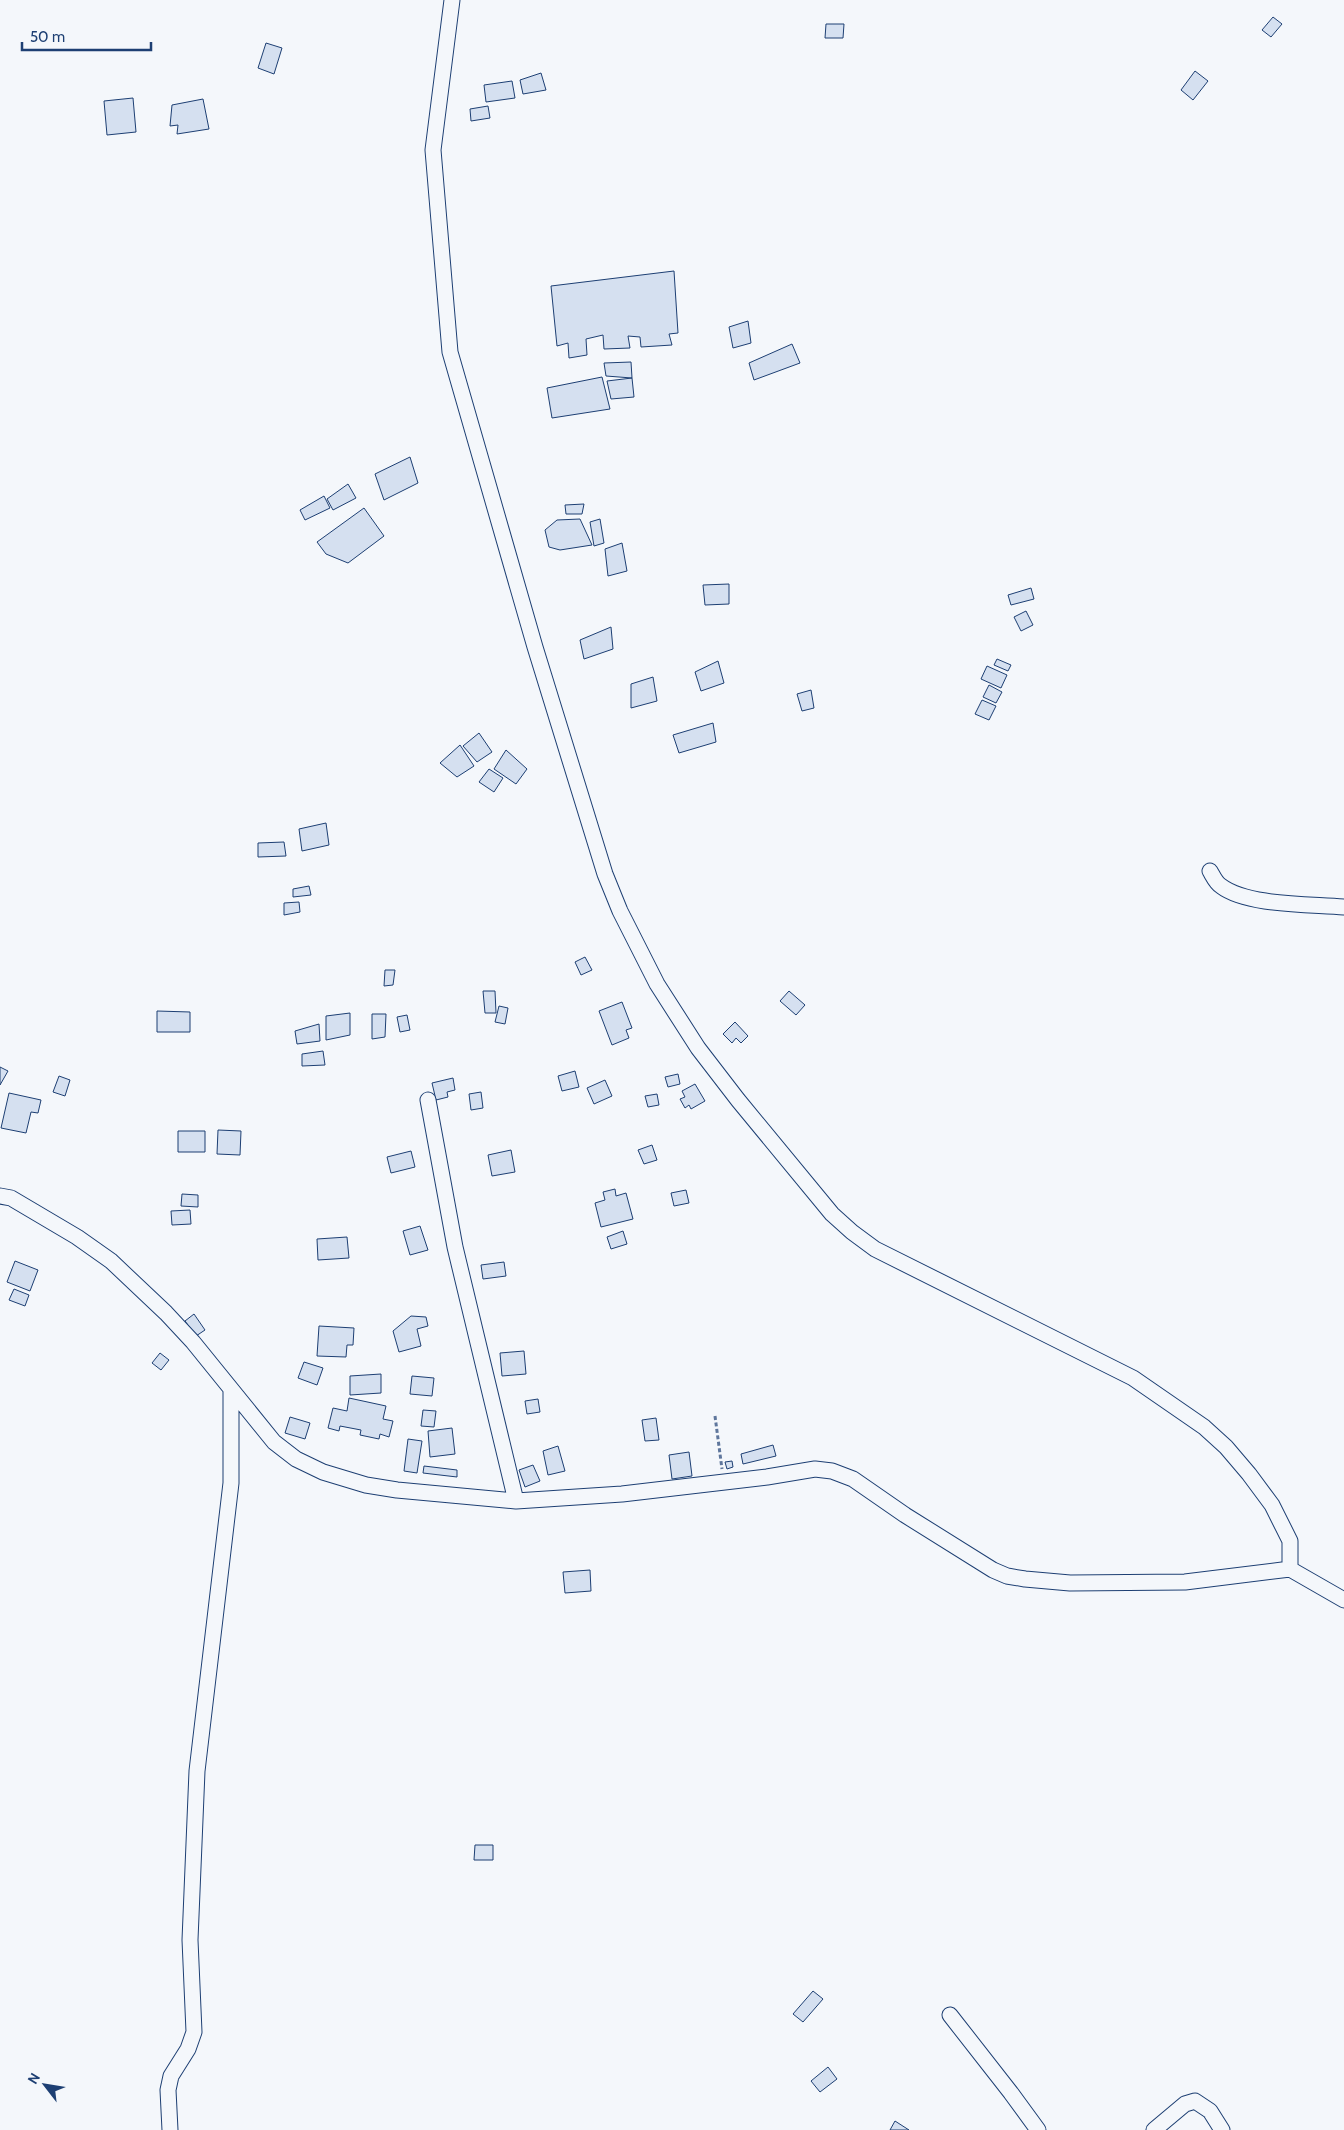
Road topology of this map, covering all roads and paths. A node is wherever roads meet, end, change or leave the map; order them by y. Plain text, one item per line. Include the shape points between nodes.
1 (452, 0) edge
2 (1210, 870) dead end
3 (1344, 907) edge
4 (428, 1100) dead end
5 (0, 1196) edge
6 (231, 1391) junction
7 (715, 1416) dead end
8 (724, 1482) junction
9 (516, 1501) junction
10 (1290, 1568) junction
11 (1344, 1600) edge
12 (950, 2015) dead end
13 (170, 2130) edge
14 (1038, 2130) edge
15 (1154, 2130) edge
16 (1222, 2130) edge

1 - 10 street via 432,150 450,352 605,874 620,912 657,984 738,1100 832,1214 875,1249 1133,1378 1204,1427 1226,1447 1272,1505 1290,1541
2 - 3 street via 1219,885 1236,896
4 - 9 street via 455,1247
5 - 6 street via 11,1198 77,1237 110,1261 193,1342
6 - 9 street via 274,1442 296,1460 323,1472 397,1490
6 - 13 street via 231,1483 196,1771 190,1940 194,2032 188,2050 170,2076
7 - 8 path
8 - 9 street via 622,1494
8 - 10 street via 816,1469 832,1471 853,1479 993,1570 1025,1580 1185,1582
10 - 11 street
12 - 14 street
15 - 16 street via 1185,2104 1195,2101 1210,2111

